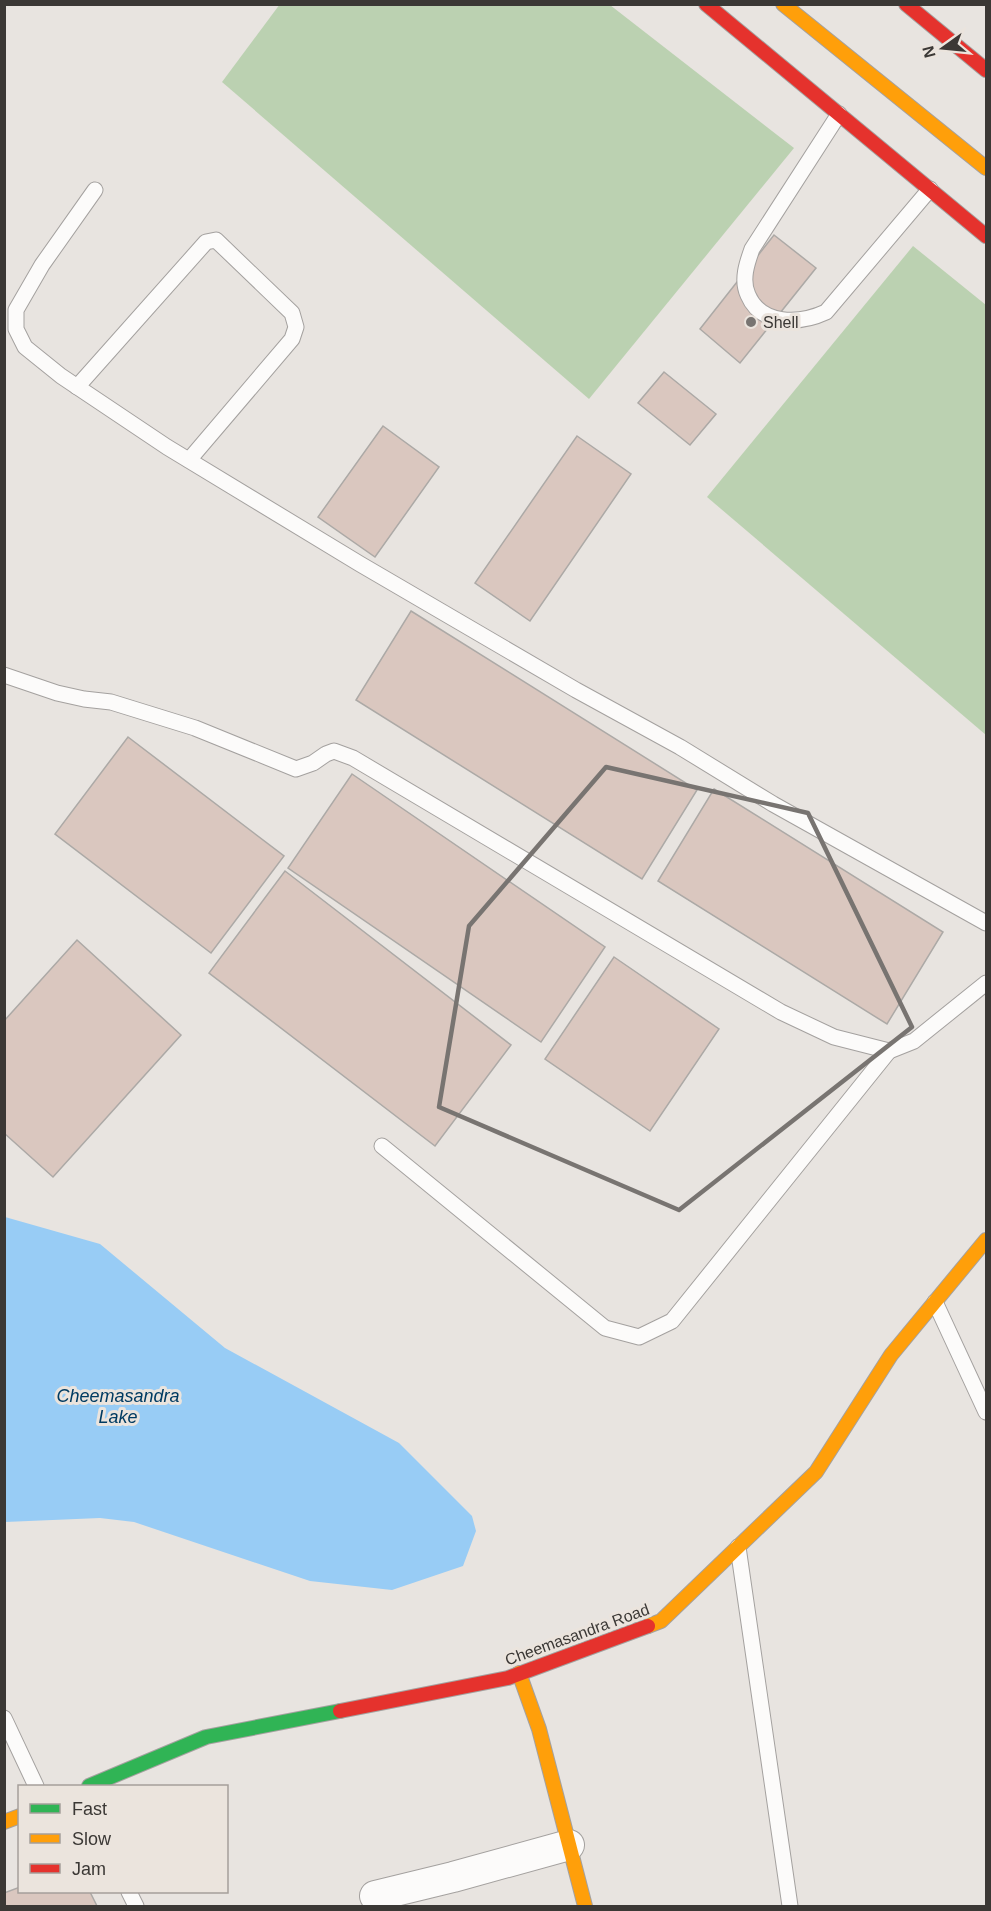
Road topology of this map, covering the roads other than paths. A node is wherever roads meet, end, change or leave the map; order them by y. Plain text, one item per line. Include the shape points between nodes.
1 (706, 4) edge
2 (783, 4) edge
3 (906, 4) edge
4 (987, 70) edge
5 (838, 114) junction
6 (987, 168) edge
7 (930, 189) junction
8 (95, 190) dead end
9 (987, 236) edge
10 (77, 387) junction
11 (189, 460) junction
12 (4, 675) edge
13 (987, 923) edge
14 (987, 983) edge
15 (888, 1052) junction
16 (382, 1146) dead end
17 (987, 1240) edge
18 (935, 1302) junction
19 (987, 1412) edge
20 (738, 1547) junction
21 (519, 1673) junction
22 (4, 1718) edge
23 (36, 1785) edge
24 (91, 1785) edge
25 (569, 1845) junction
26 (375, 1896) dead end
27 (585, 1906) edge
28 (790, 1906) edge

1 - 5 main road
2 - 6 main road
3 - 4 main road
5 - 7 main road
5 - 7 lane via 752,249 745,282 757,308 781,320 812,319 826,312
7 - 9 main road
8 - 10 lane via 42,265 16,310 16,330 25,347
10 - 11 lane
10 - 11 lane via 200,248 216,240 292,313 296,327 292,339
11 - 13 lane via 465,626
12 - 15 lane via 57,693 111,702 195,728 296,769 334,751 352,758 781,1012 834,1037
14 - 15 lane via 914,1041
15 - 16 lane via 672,1321 639,1337 604,1328
17 - 18 main road, Cheemasandra Road
18 - 19 lane
18 - 20 main road, Cheemasandra Road via 891,1355 816,1472
20 - 21 main road, Cheemasandra Road via 661,1621
20 - 28 lane
21 - 24 main road, Cheemasandra Road via 206,1737
21 - 25 main road via 539,1730
22 - 23 lane
25 - 26 street
25 - 27 main road

